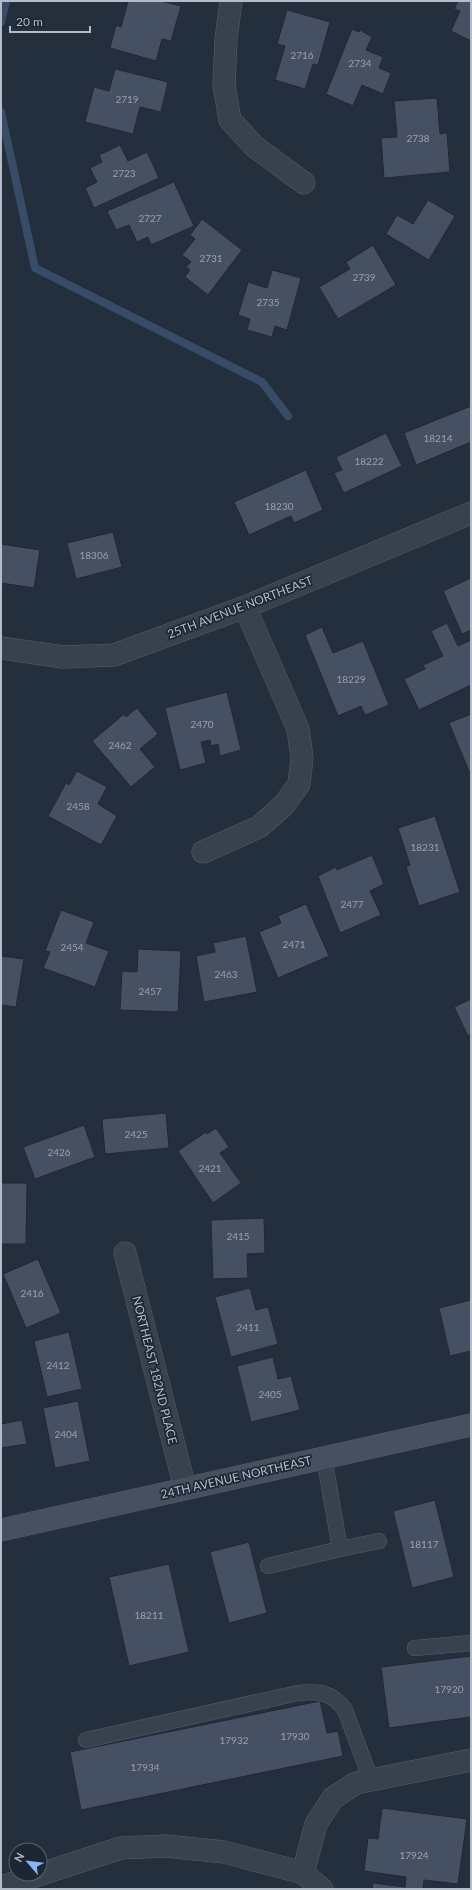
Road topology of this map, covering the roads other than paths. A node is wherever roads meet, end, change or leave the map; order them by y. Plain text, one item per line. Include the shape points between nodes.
1 (231, 1) edge
2 (304, 183) dead end
3 (471, 514) edge
4 (245, 607) junction
5 (1, 648) edge
6 (203, 852) dead end
7 (125, 1253) dead end
8 (471, 1425) edge
9 (324, 1457) junction
10 (185, 1488) junction
11 (1, 1530) edge
12 (379, 1541) dead end
13 (340, 1549) junction
14 (268, 1566) dead end
15 (471, 1643) edge
16 (415, 1648) dead end
17 (86, 1740) dead end
18 (471, 1760) edge
19 (372, 1780) junction
20 (303, 1873) junction
21 (1, 1887) edge
22 (322, 1889) edge

1 - 2 street via 224,85 230,120 255,148
3 - 4 street, 25TH AVENUE NORTHEAST
4 - 5 street, 25TH AVENUE NORTHEAST via 114,655 63,657
4 - 6 street via 298,729 302,758 298,784 284,805 259,827
7 - 10 street, NORTHEAST 182ND PLACE
8 - 9 main road, 24TH AVENUE NORTHEAST
9 - 10 main road, 24TH AVENUE NORTHEAST
9 - 13 lane
10 - 11 main road, 24TH AVENUE NORTHEAST
12 - 13 lane
13 - 14 lane
15 - 16 lane
17 - 19 lane via 298,1693 314,1692 326,1694 337,1700 345,1710
18 - 19 street
19 - 20 street via 356,1783 333,1798 316,1824
20 - 21 street via 224,1852 166,1846 121,1848
20 - 22 street

